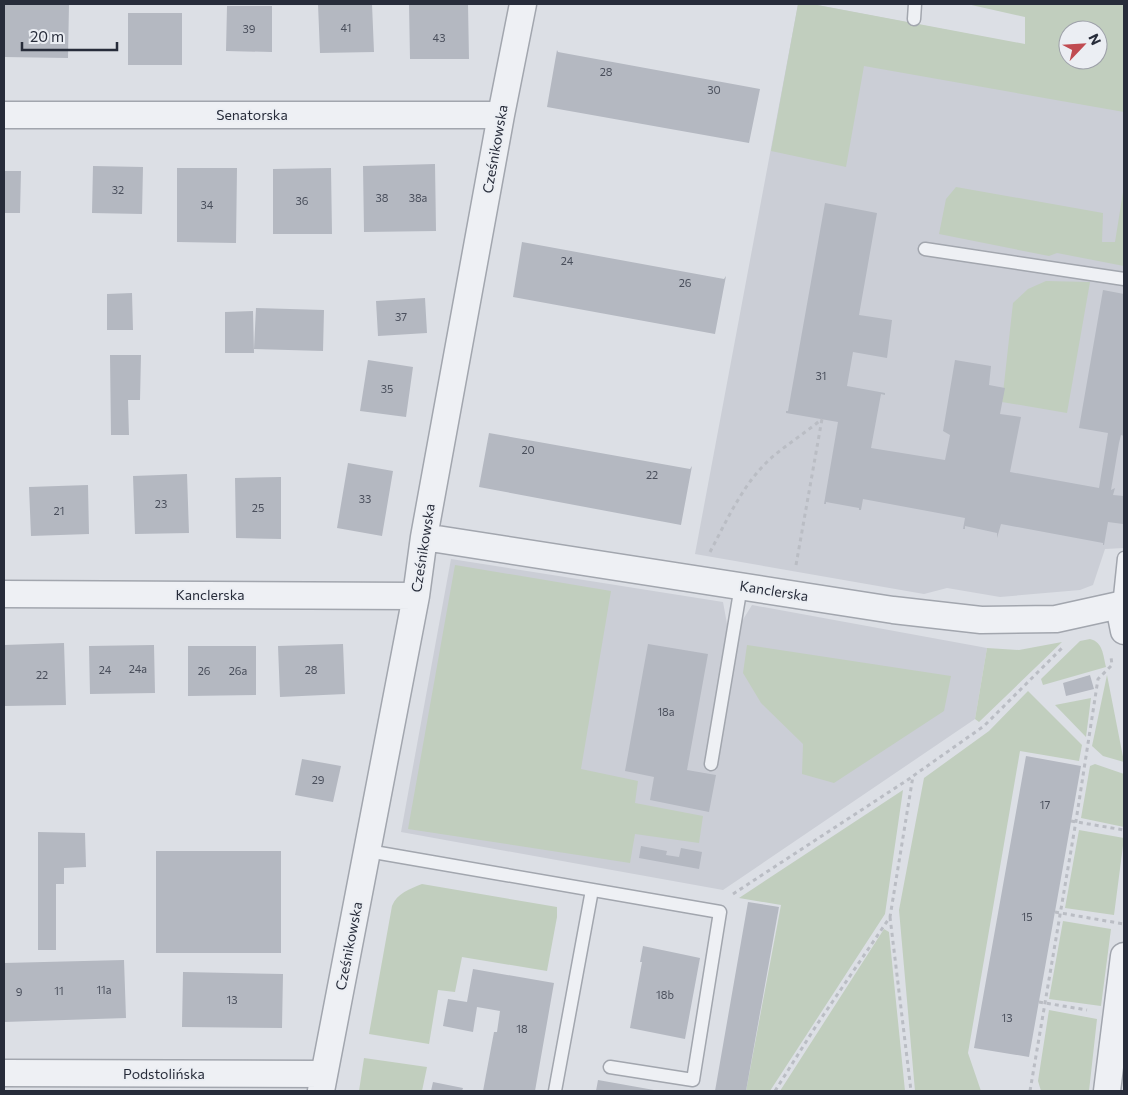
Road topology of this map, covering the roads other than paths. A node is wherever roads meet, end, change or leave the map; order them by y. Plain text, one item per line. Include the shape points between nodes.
1 (523, 4) edge
2 (915, 4) edge
3 (914, 19) dead end
4 (4, 115) edge
5 (501, 115) junction
6 (925, 249) dead end
7 (1124, 279) edge
8 (424, 537) junction
9 (1124, 558) edge
10 (741, 586) junction
11 (4, 594) edge
12 (416, 596) junction
13 (1122, 605) edge
14 (1117, 641) edge
15 (711, 764) dead end
16 (368, 850) junction
17 (592, 890) junction
18 (1124, 956) edge
19 (610, 1068) dead end
20 (4, 1073) edge
21 (323, 1083) edge
22 (554, 1091) edge
23 (1106, 1091) edge

1 - 5 street, Cześnikowska
2 - 3 lane
4 - 5 street, Senatorska
5 - 8 street, Cześnikowska
6 - 7 lane
8 - 10 street, Kanclerska
8 - 12 street, Cześnikowska
9 - 13 lane
10 - 13 street, Kanclerska via 893,610 982,620 1056,619
10 - 15 lane
11 - 12 street, Kanclerska
12 - 16 street, Cześnikowska
13 - 14 street
16 - 17 lane
16 - 21 street, Cześnikowska
17 - 19 lane via 720,912 693,1080
17 - 22 lane
18 - 23 street
20 - 21 street, Podstolińska

